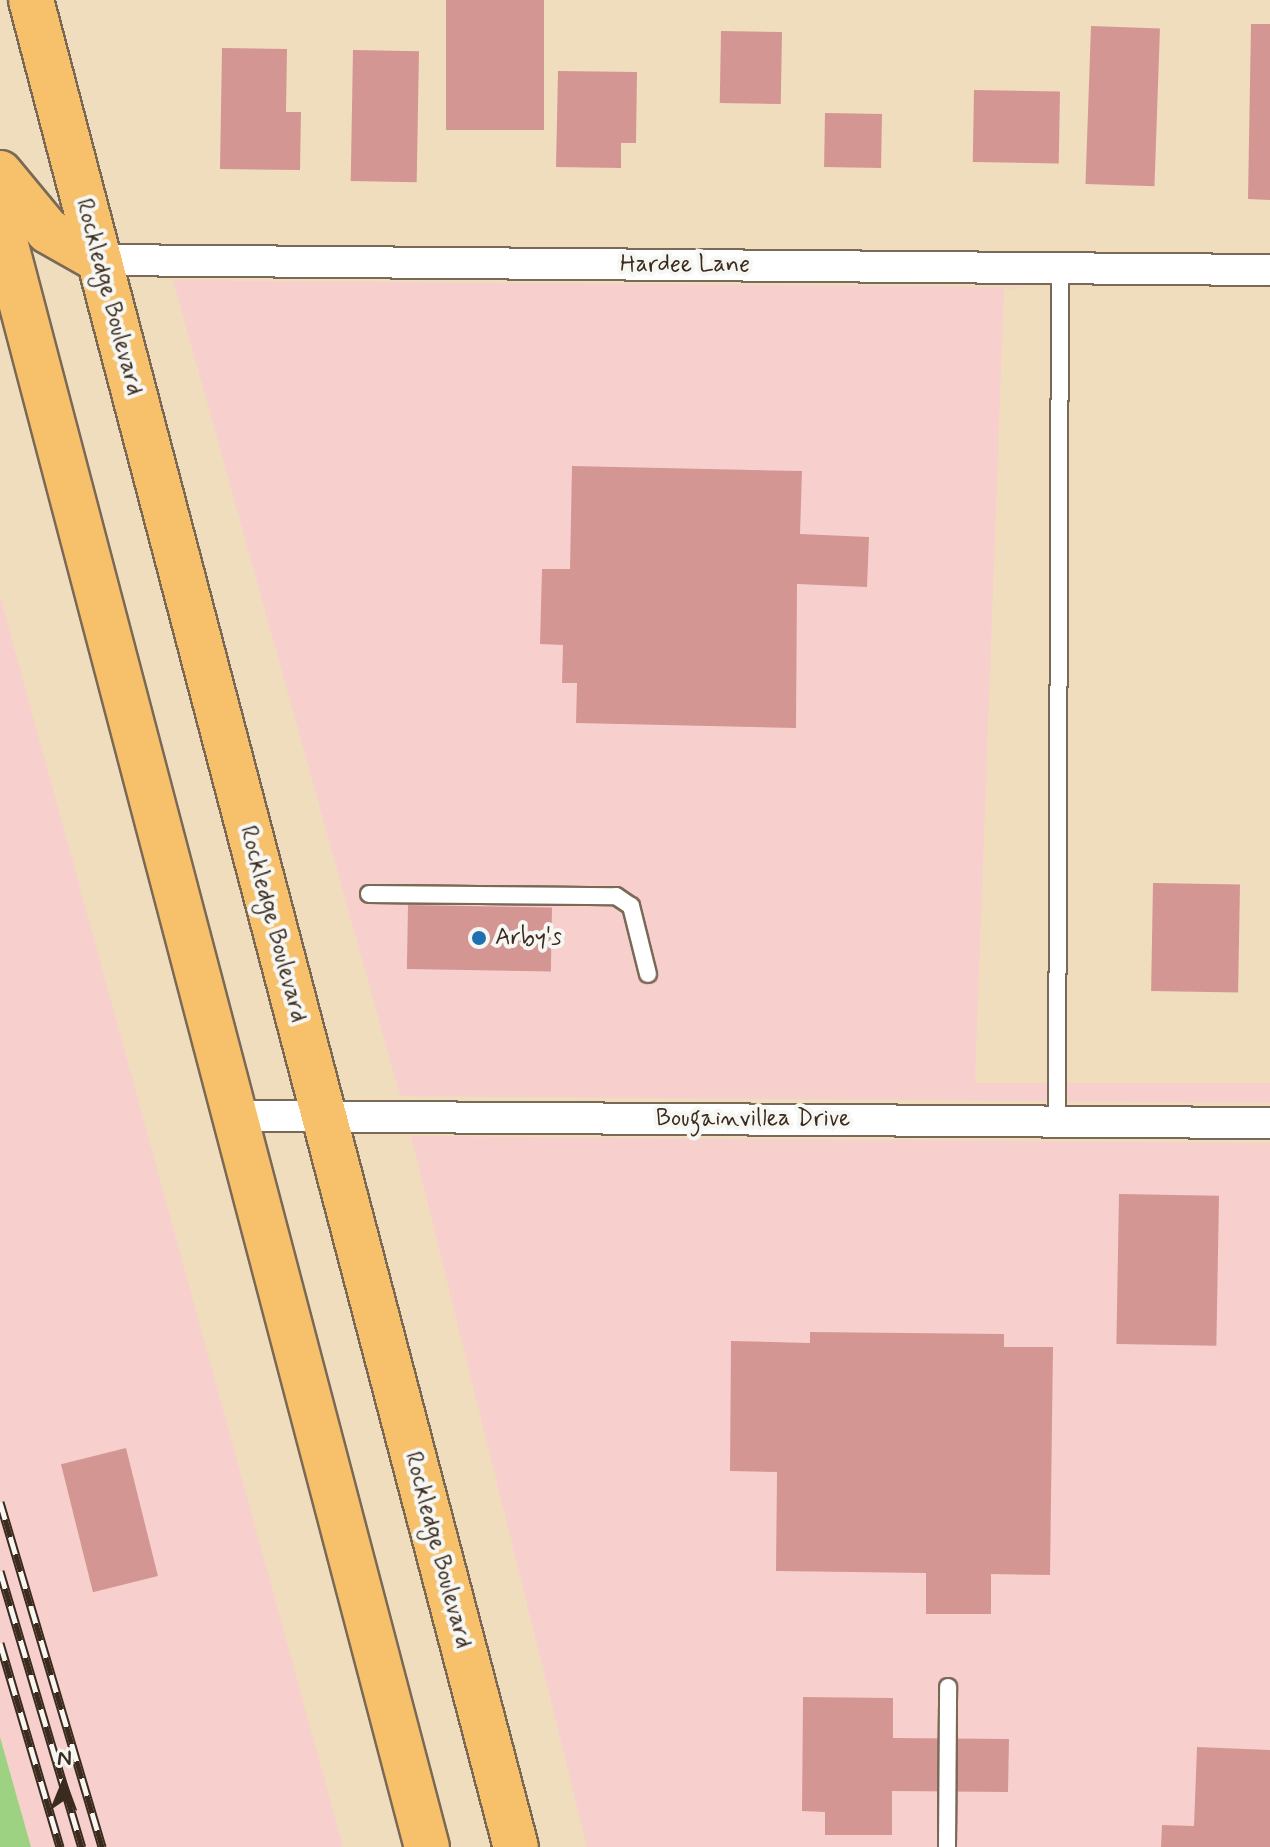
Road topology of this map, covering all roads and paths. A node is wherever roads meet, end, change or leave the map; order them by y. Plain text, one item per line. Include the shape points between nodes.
1 (31, 0) edge
2 (0, 173) edge
3 (0, 222) edge
4 (99, 260) junction
5 (1060, 268) junction
6 (1270, 270) edge
7 (369, 894) dead end
8 (648, 974) dead end
9 (235, 1116) junction
10 (324, 1116) junction
11 (1057, 1121) junction
12 (1270, 1123) edge
13 (948, 1687) dead end
14 (427, 1847) edge
15 (516, 1847) edge
16 (947, 1847) edge

1 - 4 main road, Rockledge Boulevard
2 - 4 main road via 48,231
3 - 9 main road
4 - 5 street, Hardee Lane
4 - 10 main road, Rockledge Boulevard
5 - 6 street, Hardee Lane
5 - 11 lane
7 - 8 lane via 616,896 631,906
9 - 10 street, Bougainvillea Drive
9 - 14 main road
10 - 11 street, Bougainvillea Drive
10 - 15 main road, Rockledge Boulevard
11 - 12 street, Bougainvillea Drive
13 - 16 lane

